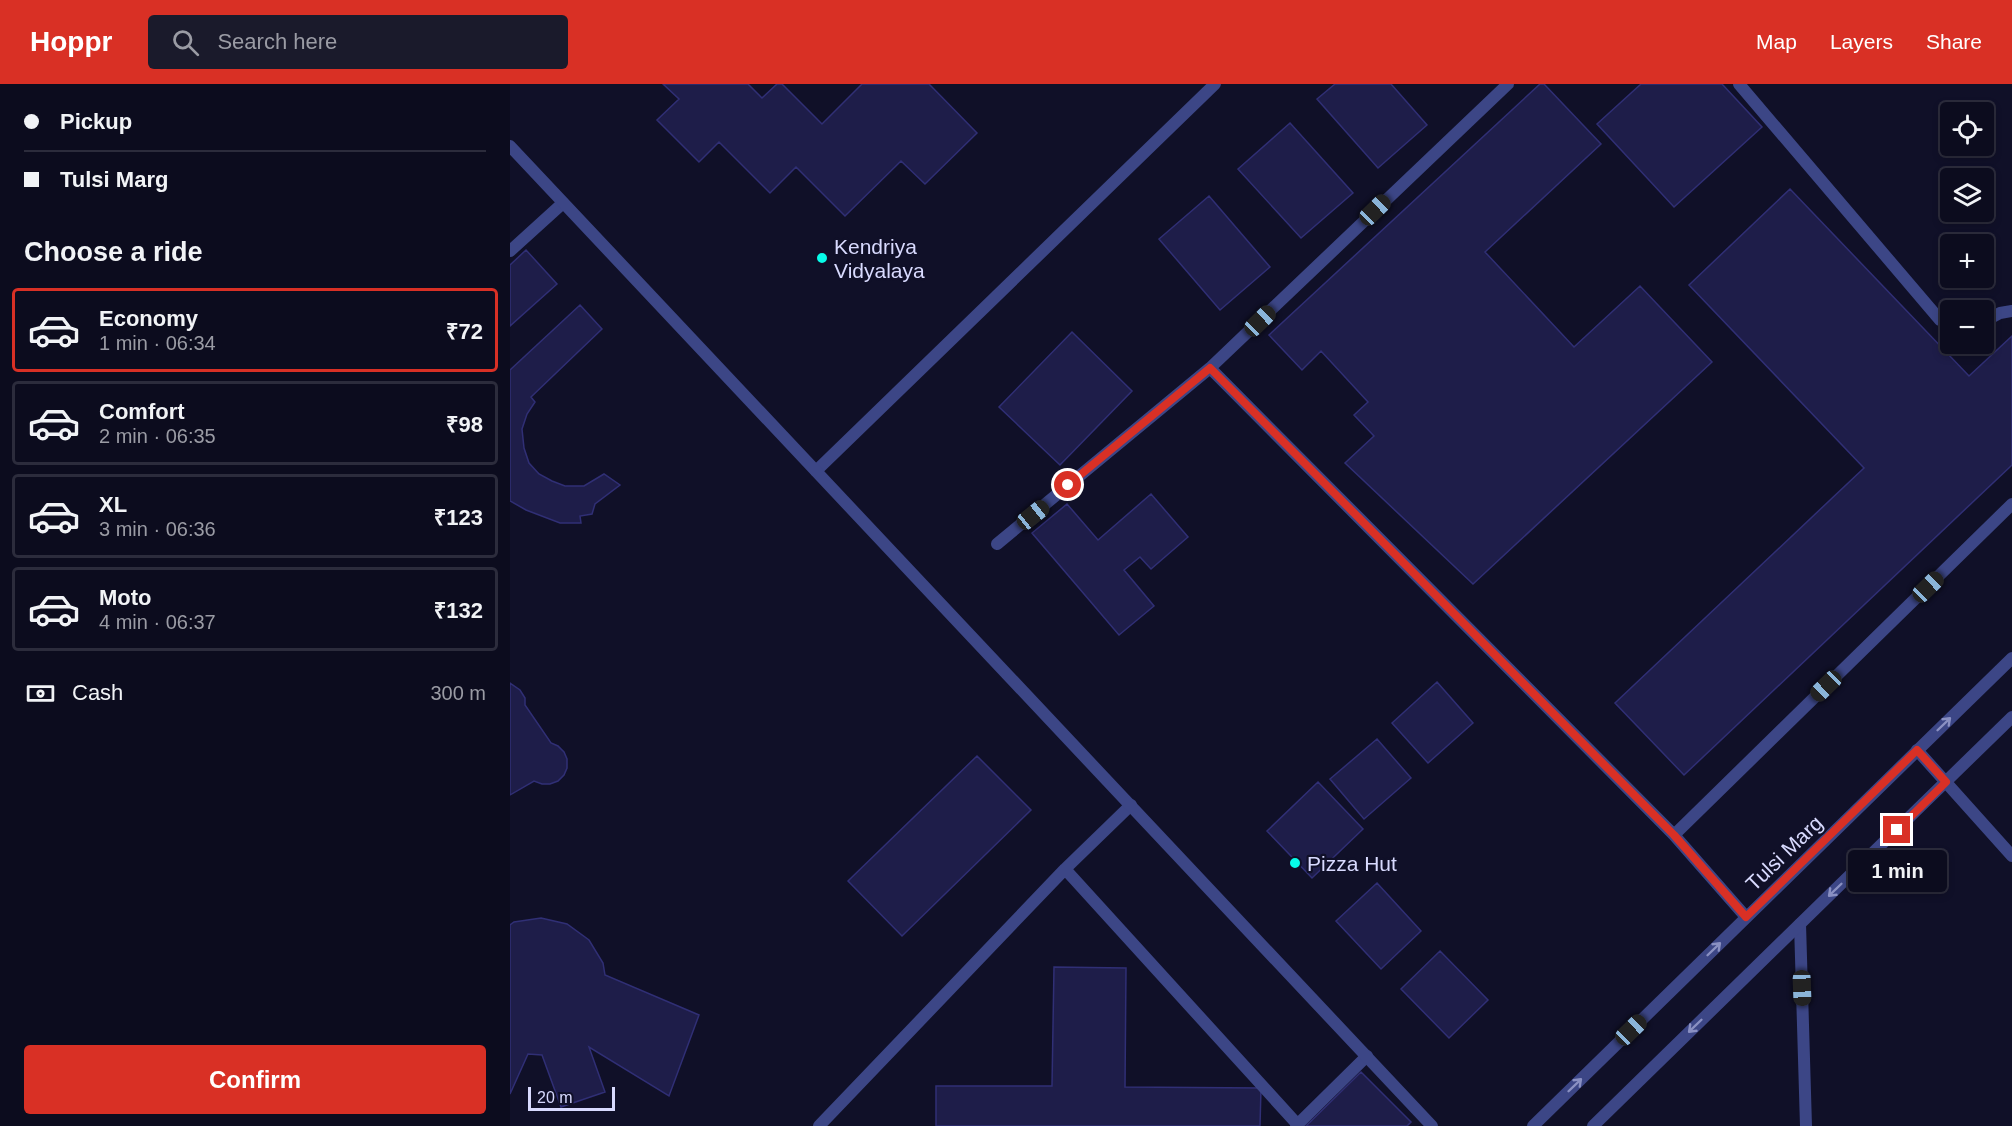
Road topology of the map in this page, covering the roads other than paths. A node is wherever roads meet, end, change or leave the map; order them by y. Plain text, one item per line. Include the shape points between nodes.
1 (1215, 84) edge
2 (1508, 84) edge
3 (1739, 84) edge
4 (510, 146) edge
5 (563, 203) junction
6 (510, 250) edge
7 (2012, 311) edge
8 (1994, 316) edge
9 (1940, 319) edge
10 (1210, 368) junction
11 (816, 471) junction
12 (2012, 504) edge
13 (998, 544) dead end
14 (2012, 658) edge
15 (2012, 717) edge
16 (1917, 750) junction
17 (1946, 782) junction
18 (1131, 805) junction
19 (1674, 835) junction
20 (2012, 856) edge
21 (1065, 869) junction
22 (1746, 917) junction
23 (1800, 924) junction
24 (1367, 1056) junction
25 (1297, 1125) edge
26 (819, 1126) edge
27 (1432, 1126) edge
28 (1533, 1126) edge
29 (1593, 1126) edge
30 (1806, 1126) edge

1 - 11 street
2 - 10 street
3 - 9 street
4 - 5 street
5 - 6 street
5 - 11 street
7 - 8 street
10 - 13 street
10 - 19 street
11 - 18 street
12 - 19 street
16 -> 14 street, Tulsi Marg
15 - 17 street
16 - 17 street
16 - 22 street, Tulsi Marg
17 - 20 street
17 -> 23 street
18 - 21 street
18 - 24 street
19 - 22 street
21 - 25 street
21 - 26 street
28 -> 22 street, Tulsi Marg
23 -> 29 street
23 - 30 street
24 - 25 street
24 - 27 street

